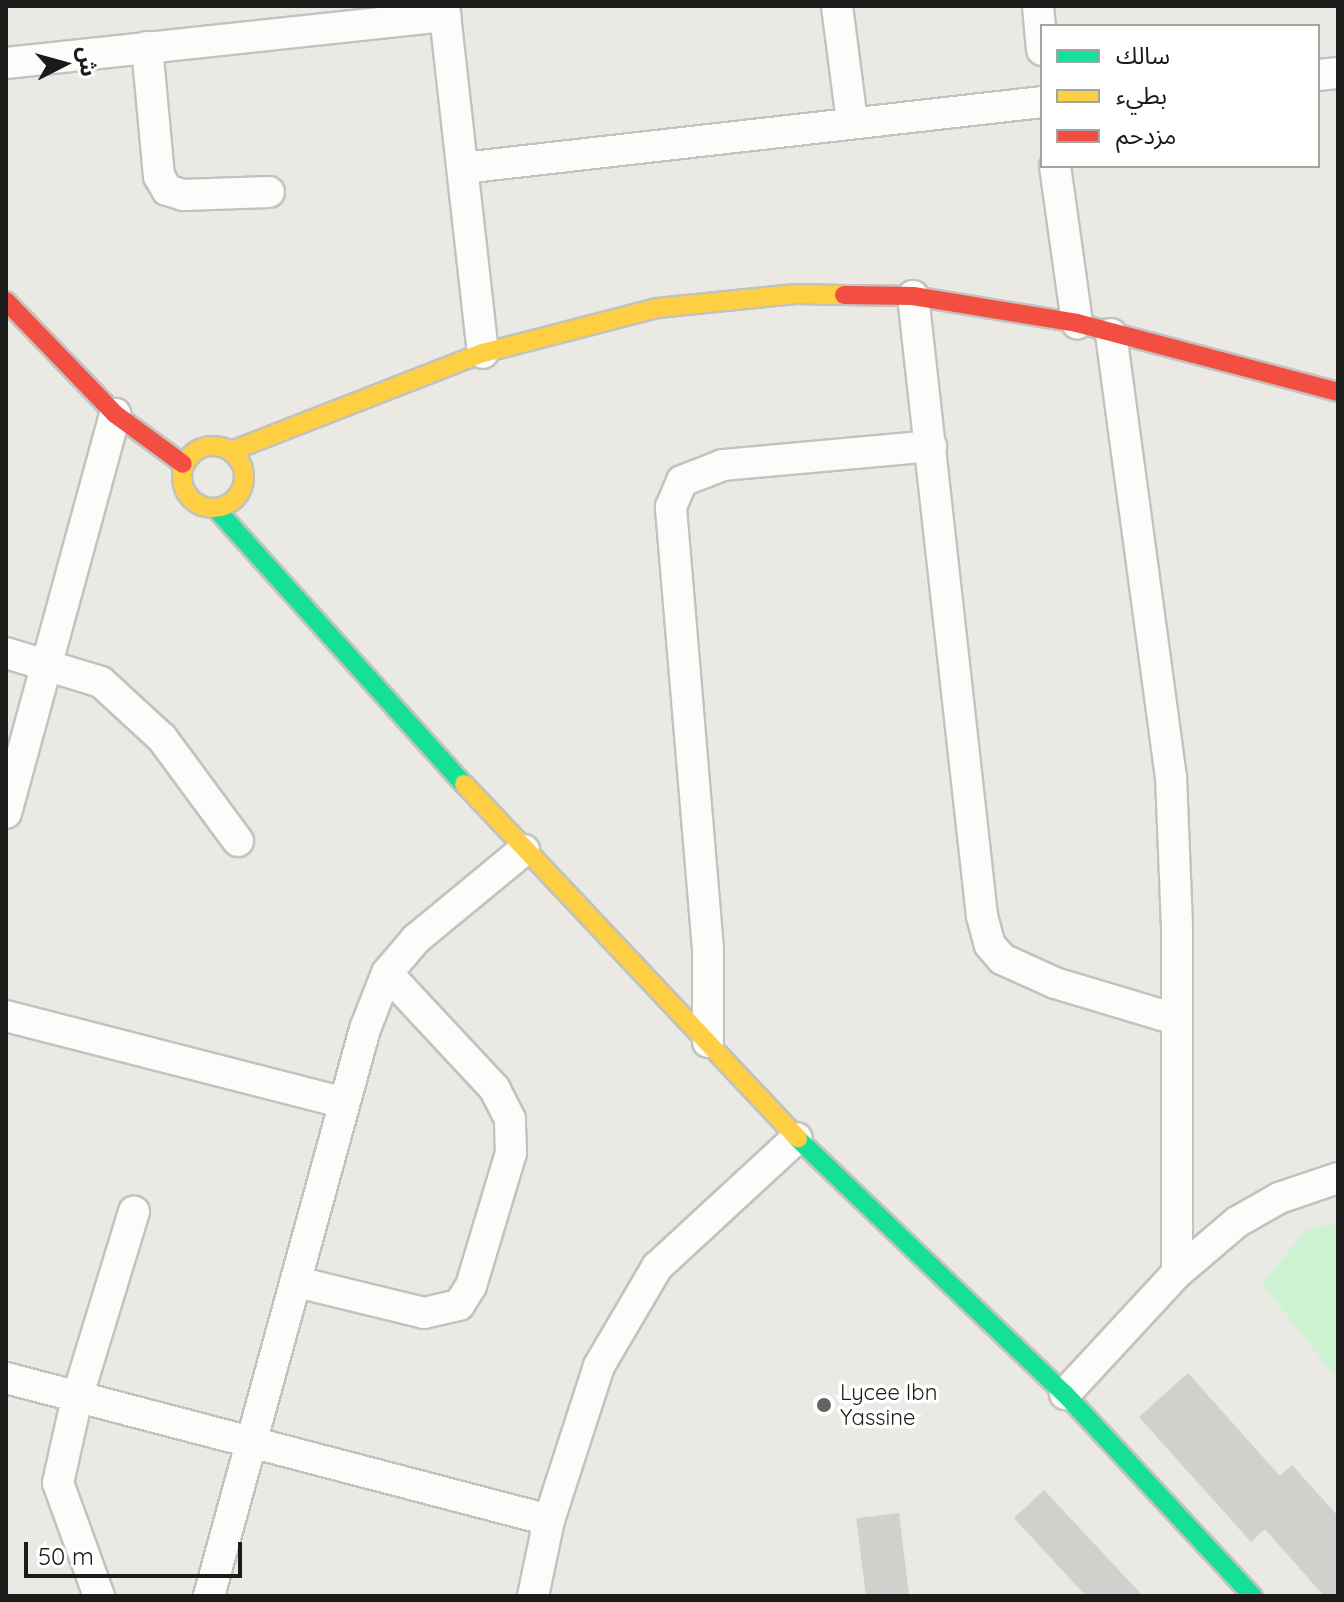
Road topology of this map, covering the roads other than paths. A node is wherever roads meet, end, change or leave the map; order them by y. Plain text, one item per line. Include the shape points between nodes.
1 (837, 6) edge
2 (1038, 6) edge
3 (445, 11) edge
4 (1040, 28) edge
5 (147, 47) junction
6 (6, 63) edge
7 (1040, 102) edge
8 (852, 122) junction
9 (463, 168) junction
10 (1055, 168) edge
11 (269, 192) dead end
12 (913, 296) junction
13 (6, 301) edge
14 (1077, 323) junction
15 (1111, 334) junction
16 (483, 353) junction
17 (1338, 392) edge
18 (115, 414) junction
19 (931, 446) junction
20 (231, 451) junction
21 (183, 464) junction
22 (216, 509) junction
23 (6, 653) edge
24 (47, 665) junction
25 (6, 813) edge
26 (238, 841) dead end
27 (524, 850) junction
28 (387, 973) junction
29 (6, 1016) edge
30 (1175, 1019) junction
31 (708, 1042) junction
32 (344, 1103) junction
33 (797, 1138) junction
34 (1338, 1178) edge
35 (134, 1211) dead end
36 (1177, 1273) junction
37 (297, 1282) junction
38 (6, 1378) edge
39 (1065, 1394) junction
40 (77, 1398) junction
41 (251, 1445) junction
42 (549, 1520) junction
43 (99, 1596) edge
44 (209, 1596) edge
45 (533, 1596) edge
46 (1253, 1596) edge

1 - 8 street
2 - 4 street
3 - 5 street
3 - 9 street
5 - 6 street
5 - 11 street via 159,176 167,190 183,195
7 - 8 street
8 - 9 street
9 - 16 street
10 - 14 street
12 - 14 street
12 - 16 street via 795,294 657,308
12 - 19 street
13 - 18 street
14 - 15 street
15 - 17 street
15 - 30 street via 1171,777
16 - 20 street
18 - 21 street
18 - 24 street
19 - 30 street via 982,916 990,945 1002,959 1055,983
19 - 31 street via 723,465 682,481 671,507 708,949
20 - 21 street via 204,446
20 - 22 street via 241,463 240,492
21 - 22 street via 187,496
22 - 27 street
23 - 24 street
24 - 25 street
24 - 26 street via 101,682 127,704 162,738
27 - 28 street via 416,939
27 - 31 street
28 - 32 street
28 - 37 street via 495,1089 510,1119 511,1153 471,1286 459,1305 424,1313
29 - 32 street
30 - 36 street
31 - 33 street
32 - 37 street
33 - 39 street
33 - 42 street via 657,1267 599,1366
34 - 36 street via 1279,1198 1237,1222
35 - 40 street
36 - 39 street
37 - 41 street
38 - 40 street
39 - 46 street
40 - 41 street
40 - 43 street via 58,1483
41 - 42 street
41 - 44 street
42 - 45 street

